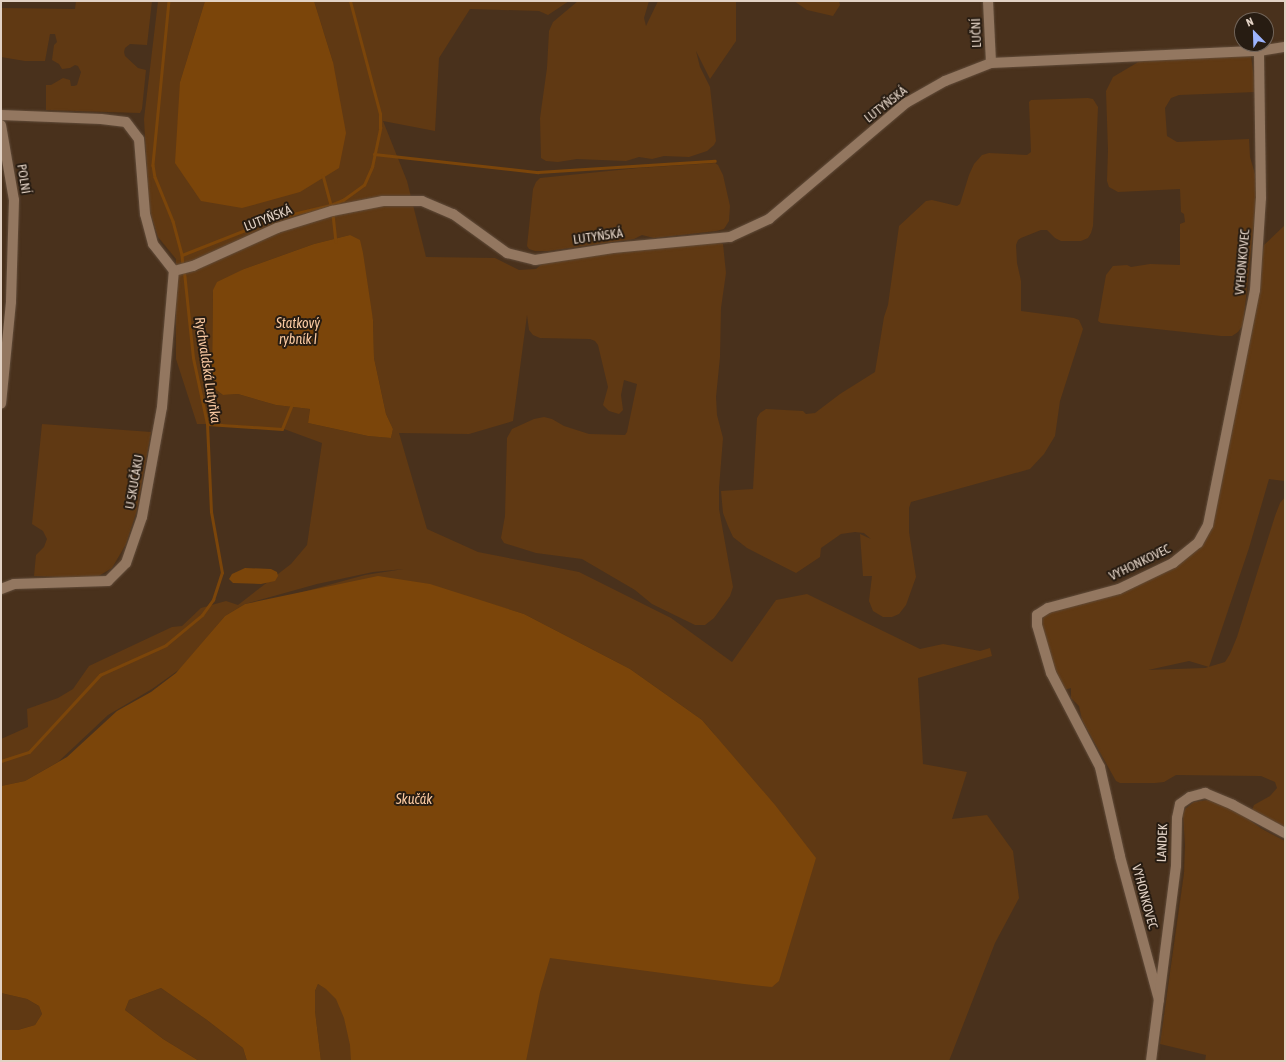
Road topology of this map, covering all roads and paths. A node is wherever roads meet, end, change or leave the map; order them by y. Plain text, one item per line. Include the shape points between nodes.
1 (988, 1) edge
2 (1285, 47) edge
3 (1274, 49) edge
4 (1236, 52) edge
5 (1258, 52) edge
6 (991, 63) junction
7 (1, 115) edge
8 (1, 125) edge
9 (174, 271) junction
10 (1, 404) edge
11 (1, 589) edge
12 (1285, 833) edge
13 (1159, 1000) junction
14 (1151, 1061) edge

1 - 6 street, LUČNÍ
2 - 3 street, LUTYŇSKÁ
4 - 6 street, LUTYŇSKÁ
5 - 13 street, VYHONKOVEC via 1261,198 1254,290 1208,524 1198,543 1173,562 1119,589 1048,608 1037,616 1037,625 1052,673 1100,767 1120,856
6 - 9 street, LUTYŇSKÁ via 946,80 906,103 769,219 730,237 613,248 535,260 507,253 453,214 422,201 382,201 332,211 277,228 193,266
7 - 9 street via 126,122 139,138 145,214 153,244
8 - 10 street, POLNÍ via 14,200 11,302
9 - 11 street, U SKUČÁKU via 162,407 142,518 126,563 108,581 14,584
12 - 13 street, LANDEK via 1205,793 1190,797 1180,804 1177,818 1176,866
13 - 14 street, VYHONKOVEC

